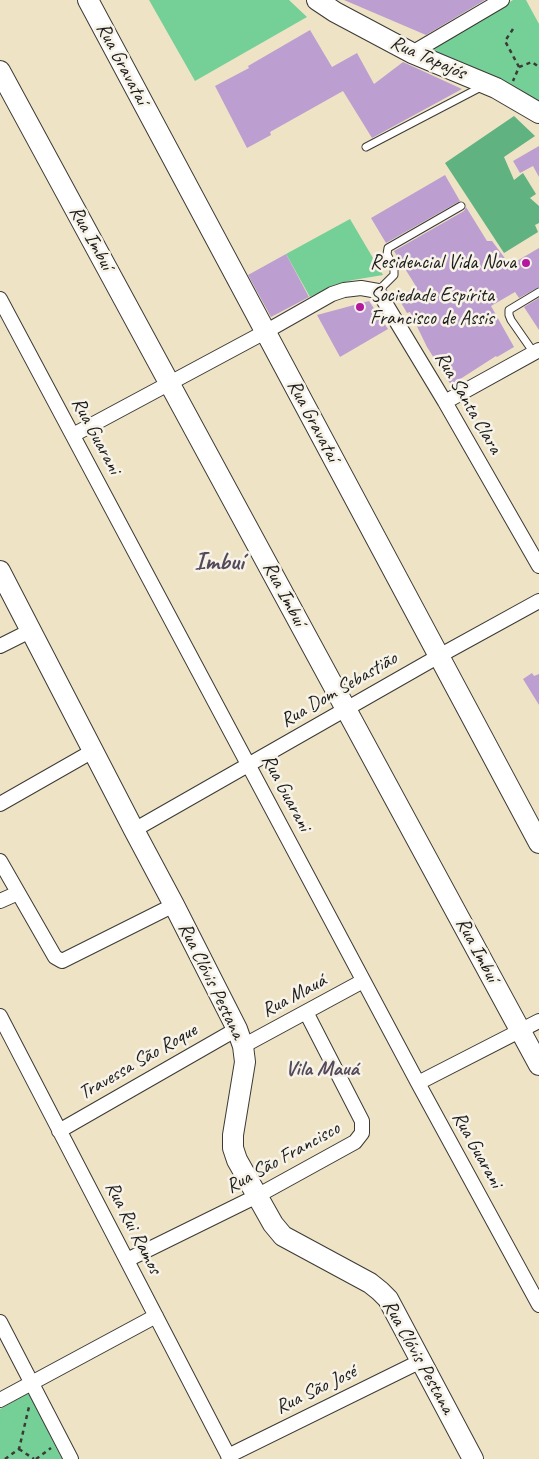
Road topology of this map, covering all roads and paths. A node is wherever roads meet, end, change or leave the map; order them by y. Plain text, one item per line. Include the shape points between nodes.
1 (88, 0) edge
2 (317, 0) edge
3 (502, 0) edge
4 (512, 29) dead end
5 (412, 53) junction
6 (538, 65) edge
7 (519, 67) junction
8 (0, 71) edge
9 (486, 84) junction
10 (510, 86) dead end
11 (539, 113) edge
12 (366, 147) dead end
13 (461, 206) dead end
14 (378, 291) junction
15 (539, 292) edge
16 (0, 299) edge
17 (265, 332) junction
18 (536, 352) edge
19 (170, 383) junction
20 (446, 402) junction
21 (73, 435) junction
22 (539, 566) edge
23 (0, 572) edge
24 (539, 601) edge
25 (30, 631) junction
26 (0, 646) edge
27 (439, 656) junction
28 (346, 709) junction
29 (93, 751) junction
30 (248, 765) junction
31 (0, 804) edge
32 (134, 830) junction
33 (539, 842) edge
34 (0, 861) edge
35 (18, 893) junction
36 (0, 902) edge
37 (174, 905) junction
38 (363, 981) junction
39 (306, 1012) junction
40 (0, 1016) edge
41 (539, 1021) edge
42 (520, 1030) junction
43 (240, 1037) junction
44 (539, 1065) edge
45 (418, 1083) junction
46 (59, 1131) junction
47 (257, 1196) junction
48 (127, 1260) junction
49 (539, 1305) edge
50 (156, 1316) junction
51 (0, 1322) edge
52 (421, 1361) junction
53 (31, 1383) junction
54 (0, 1400) edge
55 (29, 1407) dead end
56 (54, 1447) dead end
57 (19, 1449) junction
58 (229, 1457) edge
59 (5, 1459) edge
60 (35, 1459) edge
61 (71, 1459) edge
62 (473, 1459) edge

1 - 17 street, Rua Gravataí
2 - 5 street, Rua Tapajós
3 - 5 street
4 - 7 path via 505,41
5 - 9 street, Rua Tapajós
6 - 7 path via 532,62
7 - 10 path
8 - 19 street, Rua Imbuí
9 - 11 street, Rua Tapajós
9 - 12 lane
13 - 14 lane via 388,248 394,275
14 - 17 street via 361,288 332,294
14 - 20 street, Rua Santa Clara
15 - 18 lane via 510,310 509,315
16 - 21 street, Rua Guarani
17 - 19 street
17 - 27 street, Rua Gravataí
18 - 20 street
19 - 21 street
19 - 28 street, Rua Imbuí
20 - 22 street, Rua Santa Clara
21 - 30 street, Rua Guarani
23 - 25 street, Rua Clóvis Pestana
24 - 27 street, Rua Dom Sebastião
25 - 26 street
25 - 29 street, Rua Clóvis Pestana
27 - 28 street, Rua Dom Sebastião
27 - 33 street, Rua Gravataí
28 - 30 street, Rua Dom Sebastião
28 - 42 street, Rua Imbuí
29 - 31 street
29 - 32 street, Rua Clóvis Pestana
30 - 32 street, Rua Dom Sebastião
30 - 38 street, Rua Guarani
32 - 37 street, Rua Clóvis Pestana
34 - 35 street
35 - 36 street
35 - 37 street via 55,957 62,961
37 - 43 street, Rua Clóvis Pestana
38 - 39 street, Rua Mauá
38 - 45 street, Rua Guarani
39 - 43 street, Rua Mauá
39 - 47 street, Rua São Francisco via 362,1121 362,1133 355,1142
40 - 46 street, Rua Rui Ramos
41 - 42 street
42 - 44 street, Rua Imbuí
42 - 45 street
43 - 46 street, Travessa São Roque
43 - 47 street, Rua Clóvis Pestana via 245,1062 233,1148
45 - 49 street, Rua Guarani
46 - 48 street, Rua Rui Ramos
47 - 48 street, Rua São Francisco
47 - 52 street, Rua Clóvis Pestana via 283,1236 370,1283 388,1299
48 - 50 street, Rua Rui Ramos
50 - 53 street
50 - 58 street, Rua Rui Ramos
51 - 53 street
52 - 58 street, Rua São José
52 - 62 street, Rua Clóvis Pestana
53 - 54 street
53 - 61 street
55 - 57 path
56 - 60 path
57 - 59 path
57 - 60 path

